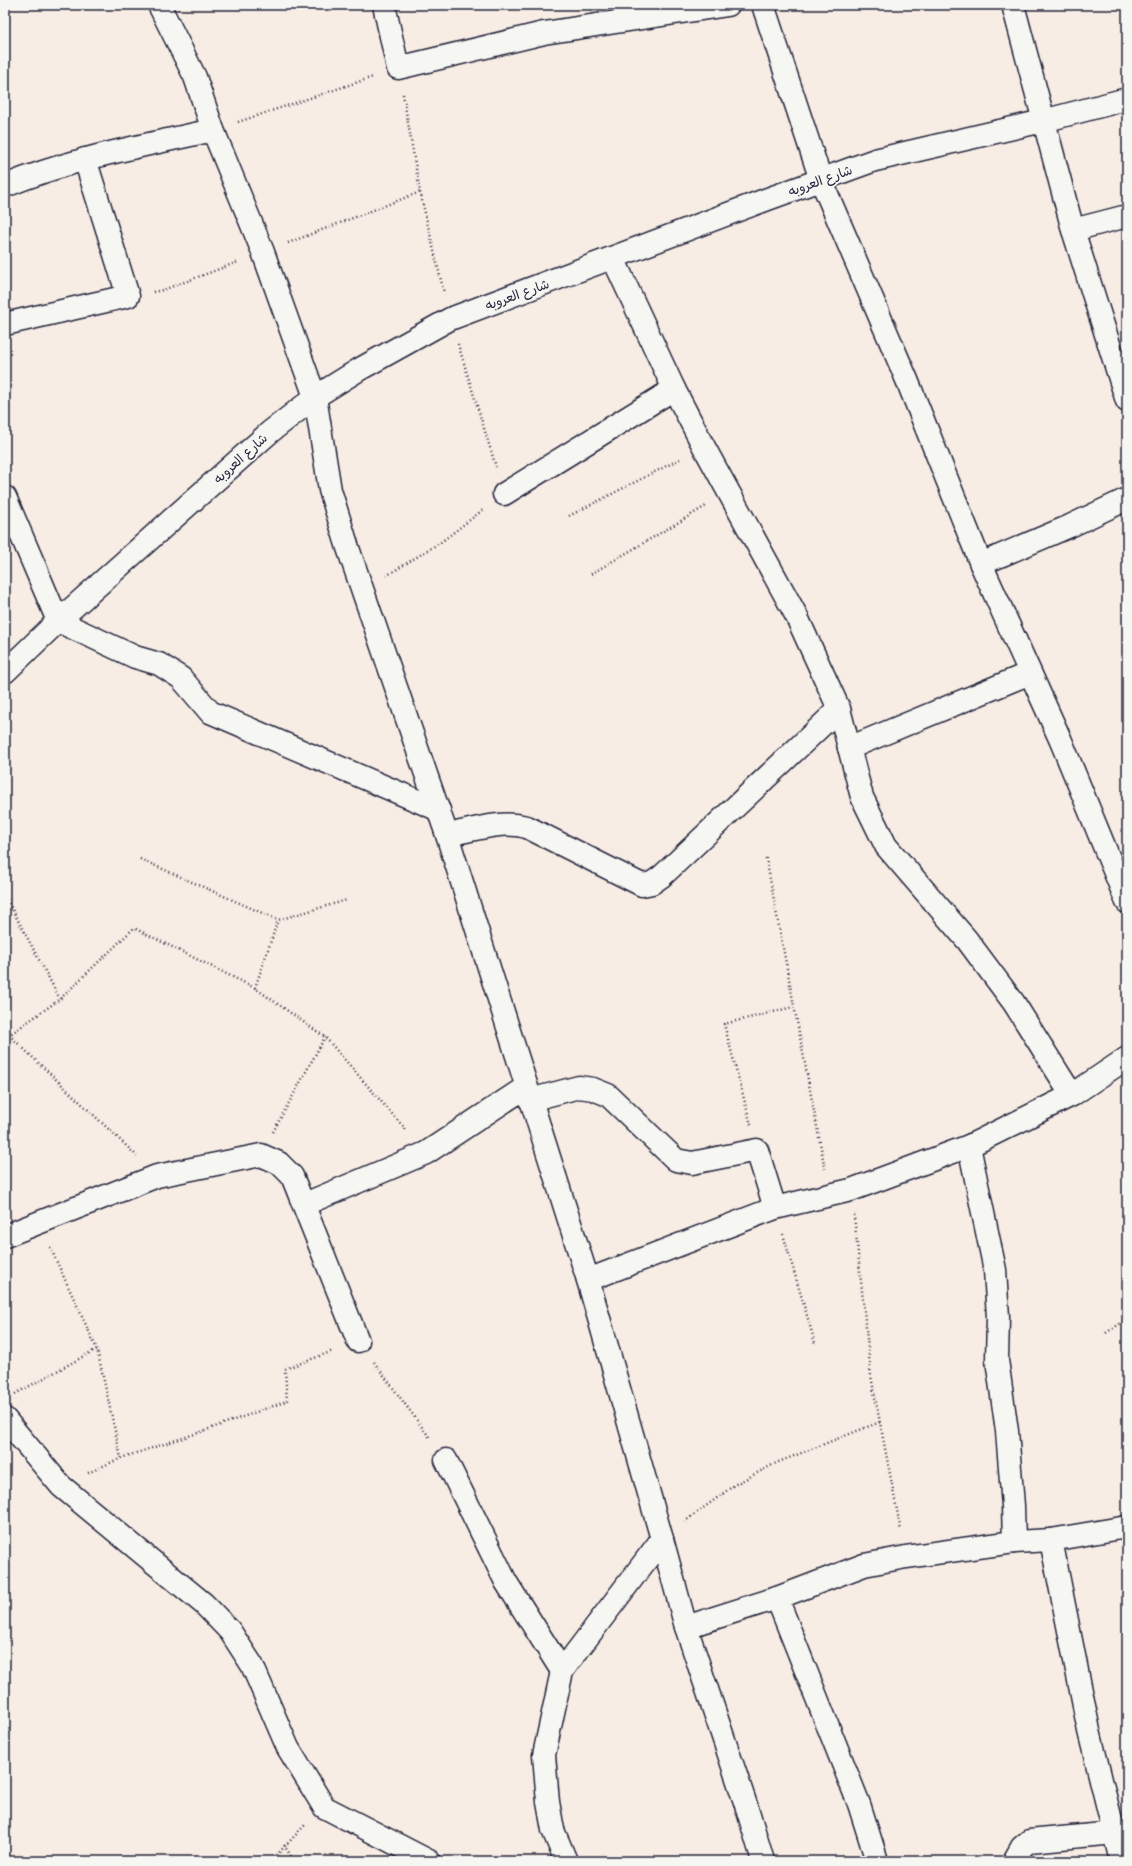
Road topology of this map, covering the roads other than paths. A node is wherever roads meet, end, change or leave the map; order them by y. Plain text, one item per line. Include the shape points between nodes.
1 (159, 5) edge
2 (384, 5) edge
3 (728, 5) edge
4 (763, 5) edge
5 (1013, 5) edge
6 (1127, 98) edge
7 (1043, 121) junction
8 (213, 130) junction
9 (85, 159) junction
10 (821, 180) junction
11 (5, 186) edge
12 (1127, 216) edge
13 (1073, 230) junction
14 (613, 258) junction
15 (5, 324) edge
16 (674, 389) junction
17 (315, 397) junction
18 (1127, 401) edge
19 (504, 494) road end
20 (5, 497) edge
21 (1127, 499) edge
22 (980, 564) junction
23 (58, 621) junction
24 (5, 672) edge
25 (1030, 673) junction
26 (839, 709) junction
27 (849, 748) junction
28 (439, 810) junction
29 (447, 835) junction
30 (1127, 902) edge
31 (1127, 1058) edge
32 (528, 1093) junction
33 (1072, 1095) junction
34 (969, 1146) junction
35 (305, 1204) junction
36 (775, 1208) junction
37 (5, 1236) edge
38 (588, 1280) junction
39 (358, 1341) road end
40 (5, 1419) edge
41 (446, 1460) road end
42 (1127, 1527) edge
43 (662, 1538) junction
44 (1051, 1540) junction
45 (1014, 1542) junction
46 (777, 1598) junction
47 (686, 1627) junction
48 (562, 1671) junction
49 (1114, 1832) junction
50 (429, 1861) edge
51 (566, 1861) edge
52 (763, 1861) edge
53 (877, 1861) edge
54 (1014, 1861) edge
55 (1121, 1861) edge

1 - 8 street via 195,77
2 - 3 street via 398,68 544,33
4 - 10 street
5 - 7 street
6 - 7 street, شارع العروبه
7 - 10 street, شارع العروبه via 875,160
7 - 13 street
8 - 9 street
8 - 17 street via 263,252
9 - 11 street via 36,173
9 - 15 street via 128,296
10 - 14 street, شارع العروبه
10 - 22 street via 907,380
12 - 13 street
13 - 18 street
14 - 16 street
14 - 17 street, شارع العروبه via 450,319
16 - 19 street
16 - 26 street via 796,615
17 - 23 street, شارع العروبه via 270,432
17 - 28 street via 330,490
20 - 23 street
21 - 22 street
22 - 25 street
23 - 24 street, شارع العروبه
23 - 28 street via 135,657 159,664 181,678 210,712
25 - 27 street
25 - 30 street via 1061,741
26 - 27 street
26 - 29 street via 652,884 642,885 517,824 503,823
27 - 33 street via 862,797 886,846 976,952 1014,1003
28 - 29 street
29 - 32 street
31 - 33 street
32 - 35 street via 426,1153
32 - 36 street via 579,1087 608,1095 676,1160 683,1162 692,1163 757,1150
32 - 38 street
33 - 34 street
34 - 36 street via 851,1190
34 - 45 street via 995,1270 997,1360 1007,1431
35 - 37 street via 292,1176 279,1163 261,1154 158,1176
35 - 39 street
36 - 38 street
38 - 43 street
40 - 50 street via 61,1486 204,1604 230,1631 252,1665 288,1748 324,1807
41 - 48 street via 506,1582
42 - 44 street
43 - 47 street
43 - 48 street
44 - 45 street
44 - 49 street via 1089,1731
45 - 46 street via 864,1565
46 - 47 street
46 - 53 street via 859,1804
47 - 52 street
48 - 51 street via 544,1755 553,1830
49 - 54 street via 1029,1841
49 - 55 street

